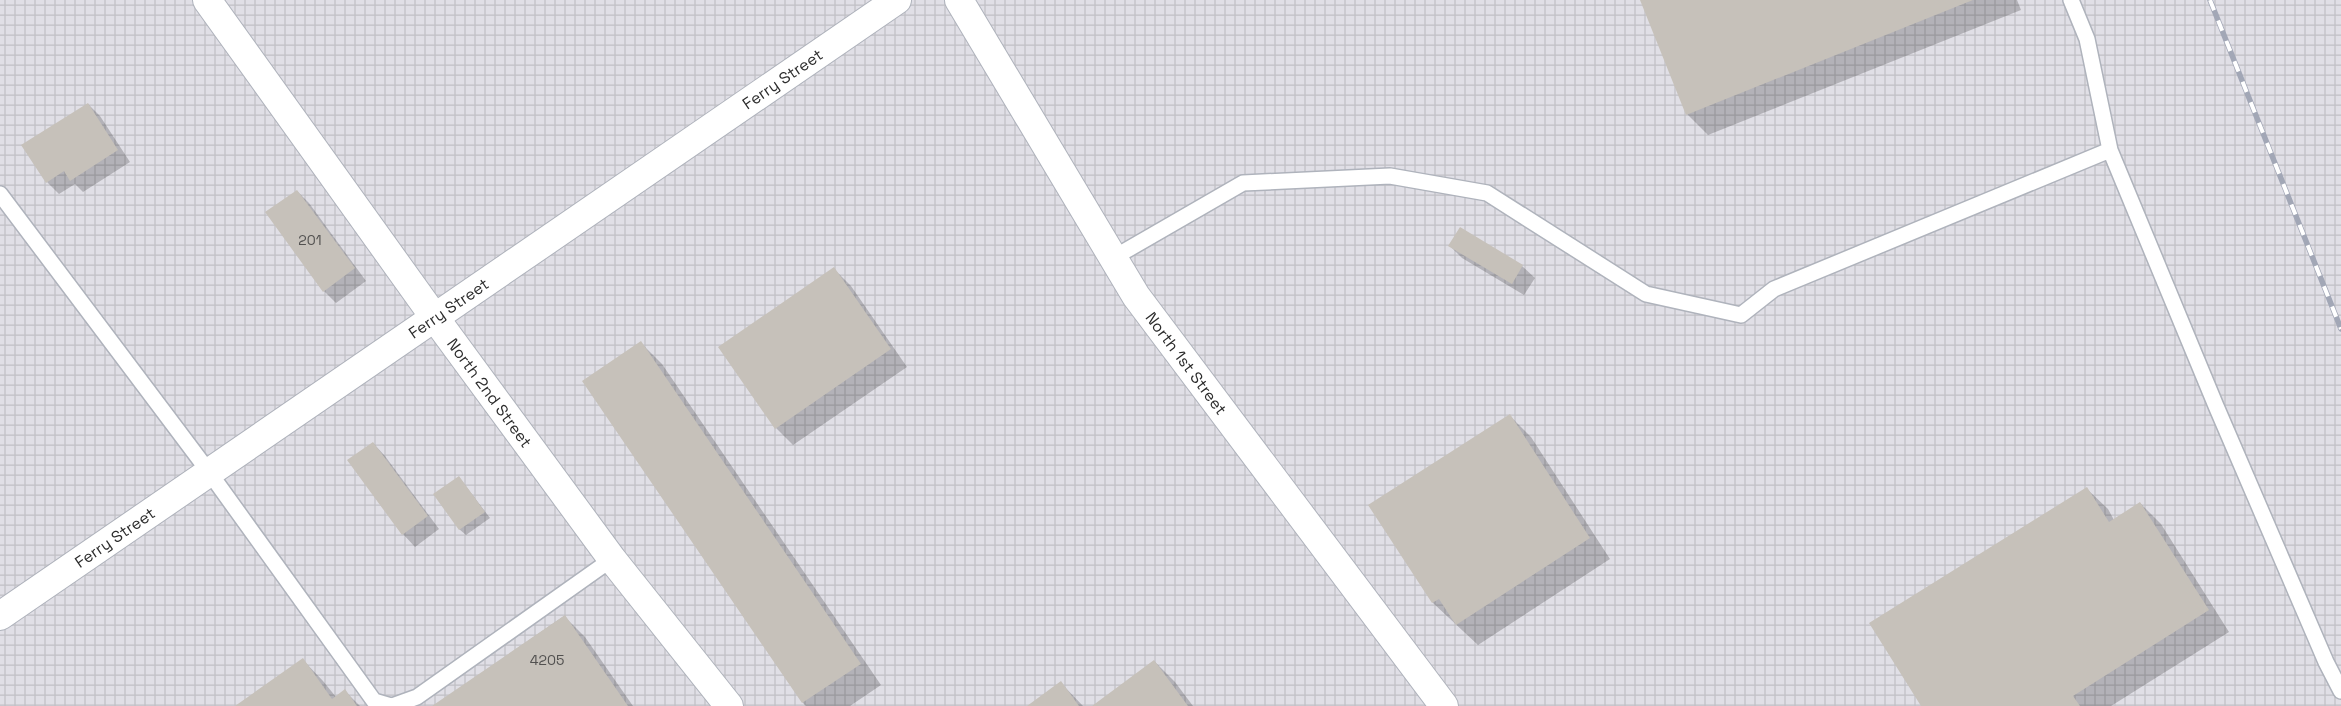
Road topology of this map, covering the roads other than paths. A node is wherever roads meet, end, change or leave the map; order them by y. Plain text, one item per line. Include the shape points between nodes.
1 (207, 0) edge
2 (897, 0) edge
3 (959, 0) edge
4 (2071, 0) edge
5 (2110, 150) junction
6 (0, 194) edge
7 (1113, 258) junction
8 (434, 318) junction
9 (209, 472) junction
10 (612, 559) junction
11 (0, 616) edge
12 (2341, 691) edge
13 (392, 706) edge
14 (729, 706) edge
15 (1444, 706) edge

1 - 8 street, North 2nd Street
2 - 8 street, Ferry Street
3 - 7 street, North 1st Street
4 - 5 lane via 2087,39
5 - 7 lane via 1774,290 1741,315 1646,294 1487,193 1390,176 1243,183
5 - 12 lane via 2216,406
6 - 9 lane
7 - 15 street, North 1st Street via 1142,304
8 - 9 street, Ferry Street
8 - 10 street, North 2nd Street
9 - 11 street, Ferry Street
9 - 13 lane via 374,701
10 - 13 lane via 417,698
10 - 14 street, North 2nd Street

